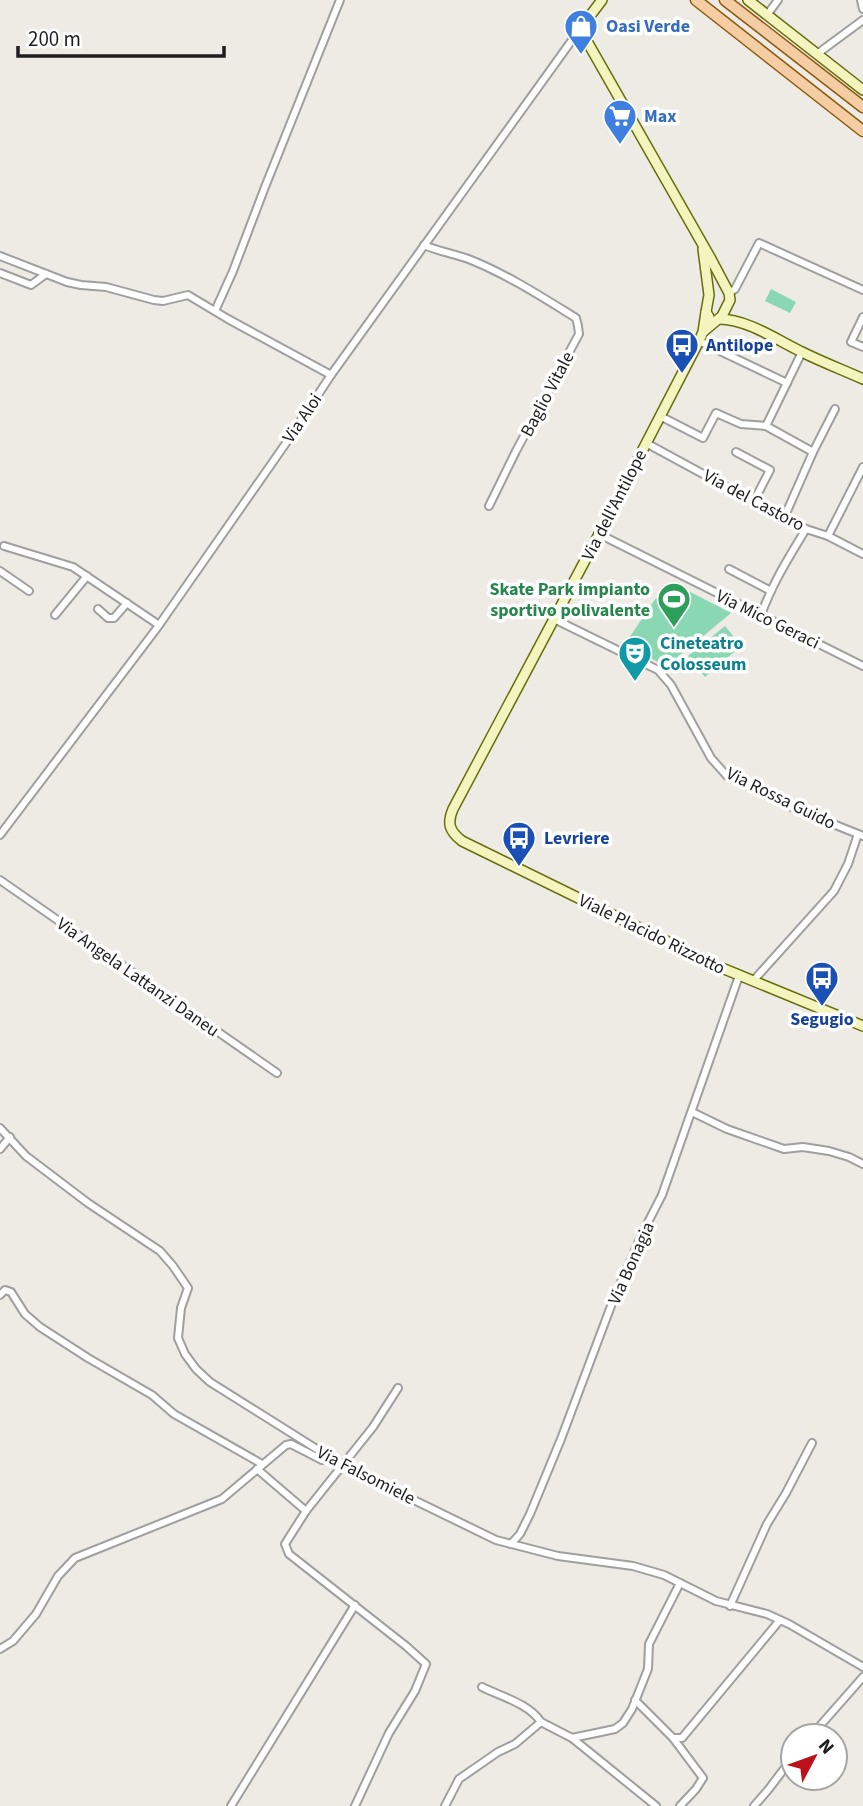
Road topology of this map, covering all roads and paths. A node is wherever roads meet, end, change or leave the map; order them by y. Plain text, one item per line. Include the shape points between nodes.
1 (340, 0) edge
2 (602, 0) edge
3 (696, 0) edge
4 (725, 0) edge
5 (748, 0) edge
6 (778, 0) edge
7 (861, 0) edge
8 (863, 9) edge
9 (767, 15) junction
10 (863, 20) edge
11 (580, 29) junction
12 (817, 54) junction
13 (863, 90) edge
14 (863, 107) edge
15 (863, 131) edge
16 (424, 245) junction
17 (703, 247) junction
18 (0, 257) edge
19 (0, 273) edge
20 (46, 274) junction
21 (863, 290) edge
22 (709, 295) junction
23 (728, 295) junction
24 (215, 311) junction
25 (706, 312) junction
26 (863, 317) edge
27 (718, 320) junction
28 (750, 326) junction
29 (701, 337) junction
30 (863, 348) edge
31 (802, 352) junction
32 (331, 375) junction
33 (863, 380) edge
34 (787, 383) junction
35 (835, 409) dead end
36 (660, 416) junction
37 (766, 426) junction
38 (646, 443) junction
39 (736, 452) dead end
40 (813, 452) junction
41 (863, 467) edge
42 (754, 501) junction
43 (489, 506) dead end
44 (784, 518) junction
45 (806, 529) junction
46 (599, 534) junction
47 (828, 536) junction
48 (4, 546) dead end
49 (863, 554) edge
50 (729, 569) dead end
51 (0, 571) edge
52 (87, 576) junction
53 (29, 591) dead end
54 (771, 591) junction
55 (127, 603) junction
56 (98, 609) dead end
57 (55, 615) dead end
58 (761, 615) junction
59 (554, 619) junction
60 (159, 625) junction
61 (863, 666) edge
62 (450, 827) joint
63 (0, 835) edge
64 (861, 835) edge
65 (0, 880) edge
66 (739, 976) junction
67 (753, 981) junction
68 (863, 1026) edge
69 (277, 1073) dead end
70 (692, 1112) junction
71 (0, 1128) edge
72 (10, 1137) junction
73 (0, 1149) edge
74 (863, 1164) edge
75 (0, 1295) edge
76 (398, 1388) dead end
77 (812, 1443) dead end
78 (328, 1457) junction
79 (342, 1465) junction
80 (259, 1466) junction
81 (306, 1511) junction
82 (511, 1544) junction
83 (680, 1583) junction
84 (355, 1605) junction
85 (730, 1605) junction
86 (780, 1620) junction
87 (0, 1649) edge
88 (863, 1667) edge
89 (863, 1677) edge
90 (482, 1688) dead end
91 (635, 1700) junction
92 (541, 1722) junction
93 (823, 1722) edge
94 (572, 1738) junction
95 (673, 1738) junction
96 (779, 1776) edge
97 (231, 1806) edge
98 (355, 1806) edge
99 (445, 1806) edge
100 (656, 1806) edge
101 (680, 1806) edge
102 (754, 1806) edge

1 - 24 street
2 - 11 street, Via Aloi
3 - 15 main road
4 - 14 main road
5 - 9 street
6 - 9 street
7 - 8 street
9 - 12 street
10 - 12 street
11 - 16 street, Via Aloi
11 - 17 street
12 - 13 street
16 - 32 street, Via Aloi
16 - 43 street, Baglio Vitale via 514,281 576,318 578,326 569,355
17 - 22 street
17 - 23 street
18 - 20 street
19 - 20 street via 31,285
20 - 24 street via 154,300 188,295
21 - 23 street via 759,243
22 - 23 street via 715,289
22 - 25 street
23 - 27 street
23 - 28 street via 737,315
24 - 32 street
25 - 27 street
25 - 29 street
26 - 30 street via 851,342
27 - 28 street
27 - 29 street
28 - 31 street
29 - 34 street
29 - 36 street, Via dell'Antilope
31 - 33 street
31 - 34 street
32 - 60 street, Via Aloi
34 - 37 street
35 - 40 street
36 - 37 street via 703,438 716,413 741,424
36 - 38 street, Via dell'Antilope
37 - 40 street
38 - 42 street, Via del Castoro
38 - 46 street, Via dell'Antilope
39 - 42 street via 770,470
40 - 44 street
41 - 47 street
42 - 44 street, Via del Castoro
44 - 45 street, Via del Castoro
45 - 47 street, Via del Castoro
45 - 54 street
46 - 58 street, Via Mico Geraci
46 - 59 street, Via dell'Antilope
47 - 49 street, Via del Castoro
48 - 52 street
50 - 54 street
51 - 53 street
52 - 55 street
52 - 57 street
54 - 58 street
55 - 56 street via 114,618
55 - 60 street
58 - 61 street, Via Mico Geraci
59 - 62 street, Via dell'Antilope via 453,808
59 - 64 street, Via Rossa Guido via 658,670 711,758 727,776
60 - 63 street, Via Aloi
62 - 66 street, Viale Placido Rizzotto via 462,841
64 - 67 street via 834,891
65 - 69 street, Via Angela Lattanzi Daneu
66 - 67 street, Viale Placido Rizzotto
66 - 70 street, Via Bonagia
67 - 68 street, Viale Placido Rizzotto
70 - 74 street via 784,1149 829,1151
70 - 82 street, Via Bonagia via 530,1514
71 - 72 street, Via Falsomiele
72 - 73 street
72 - 78 street, Via Falsomiele via 26,1156 149,1242 173,1266 188,1288 178,1338 202,1376
75 - 80 street via 5,1290 11,1292 40,1327
76 - 79 street
77 - 85 street via 767,1524
78 - 79 street, Via Falsomiele
78 - 80 street via 322,1460 291,1444
79 - 81 street
79 - 82 street, Via Falsomiele
80 - 81 street
80 - 87 street via 222,1499 75,1558 58,1576 36,1614
81 - 84 street via 286,1541 286,1549
82 - 83 street, Via Falsomiele via 633,1566
83 - 85 street, Via Falsomiele
83 - 91 street via 649,1644 648,1669
84 - 97 street
84 - 98 street via 426,1664
85 - 86 street, Via Falsomiele
86 - 88 street, Via Falsomiele
86 - 95 street via 682,1738
89 - 93 street
90 - 92 street via 520,1704
91 - 94 street via 624,1723 615,1729
91 - 95 street
92 - 94 street
92 - 99 street via 459,1779
94 - 100 street
95 - 101 street via 703,1778
96 - 102 street

